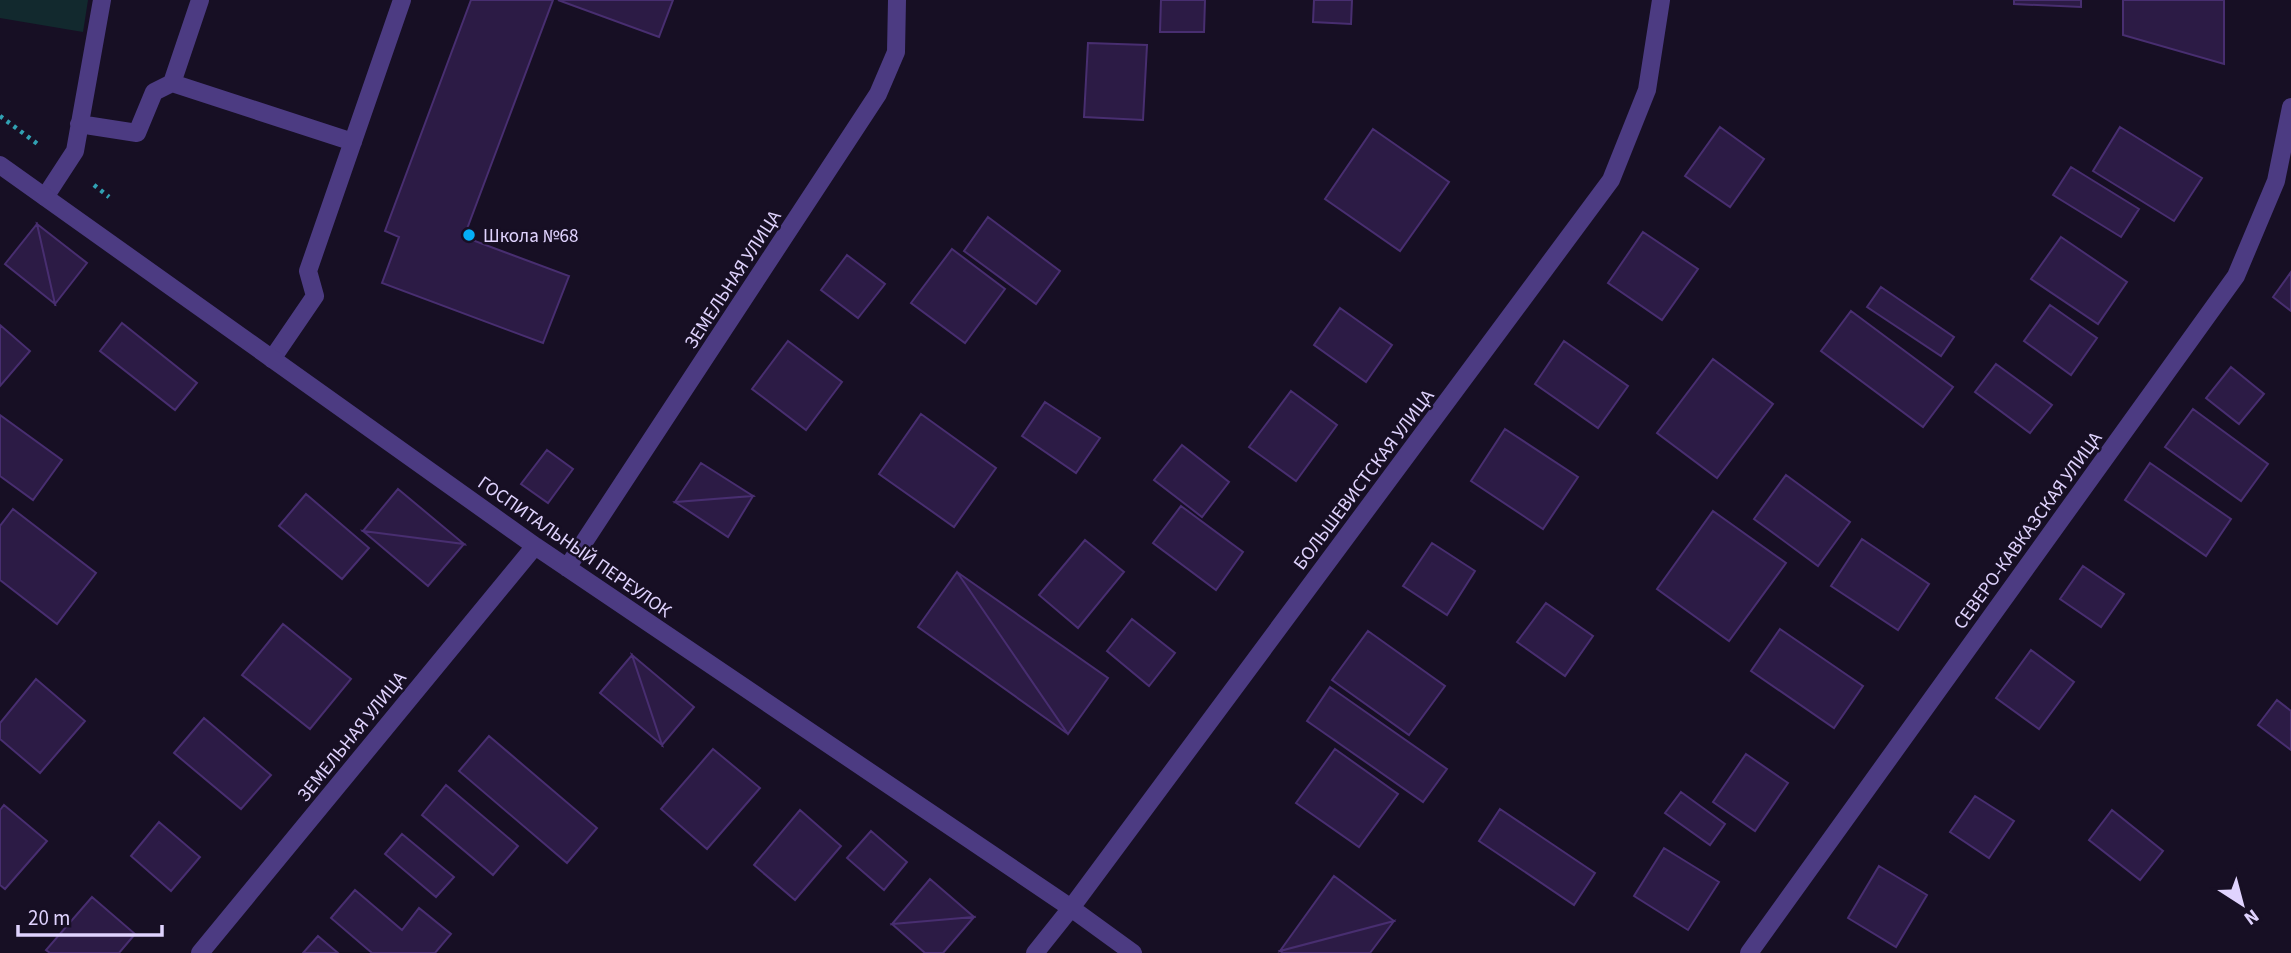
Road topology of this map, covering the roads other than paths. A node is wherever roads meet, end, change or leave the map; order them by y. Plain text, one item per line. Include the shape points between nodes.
1 (102, 0) edge
2 (200, 0) edge
3 (897, 0) edge
4 (1661, 0) edge
5 (399, 1) edge
6 (172, 83) junction
7 (2291, 107) edge
8 (79, 124) junction
9 (353, 142) junction
10 (0, 165) edge
11 (45, 197) junction
12 (272, 359) junction
13 (535, 546) junction
14 (567, 568) junction
15 (1071, 908) junction
16 (200, 953) edge
17 (1035, 953) edge
18 (1133, 953) edge
19 (1749, 953) edge

1 - 8 street
2 - 6 street
3 - 14 street, ЗЕМЕЛЬНАЯ УЛИЦА via 896,52 878,94
4 - 15 street, БОЛЬШЕВИСТСКАЯ УЛИЦА via 1647,90 1611,180
5 - 9 street
6 - 8 street via 154,92 137,133
6 - 9 street
7 - 19 street, СЕВЕРО-КАВКАЗСКАЯ УЛИЦА via 2276,181 2236,276
8 - 11 street via 75,151
9 - 12 street via 308,271 315,296
10 - 11 street, ГОСПИТАЛЬНЫЙ ПЕРЕУЛОК
11 - 12 street, ГОСПИТАЛЬНЫЙ ПЕРЕУЛОК
12 - 13 street, ГОСПИТАЛЬНЫЙ ПЕРЕУЛОК
13 - 14 street, ГОСПИТАЛЬНЫЙ ПЕРЕУЛОК
13 - 16 street, ЗЕМЕЛЬНАЯ УЛИЦА
14 - 15 street, ГОСПИТАЛЬНЫЙ ПЕРЕУЛОК
15 - 17 street, БОЛЬШЕВИСТСКАЯ УЛИЦА
15 - 18 street, ГОСПИТАЛЬНЫЙ ПЕРЕУЛОК

